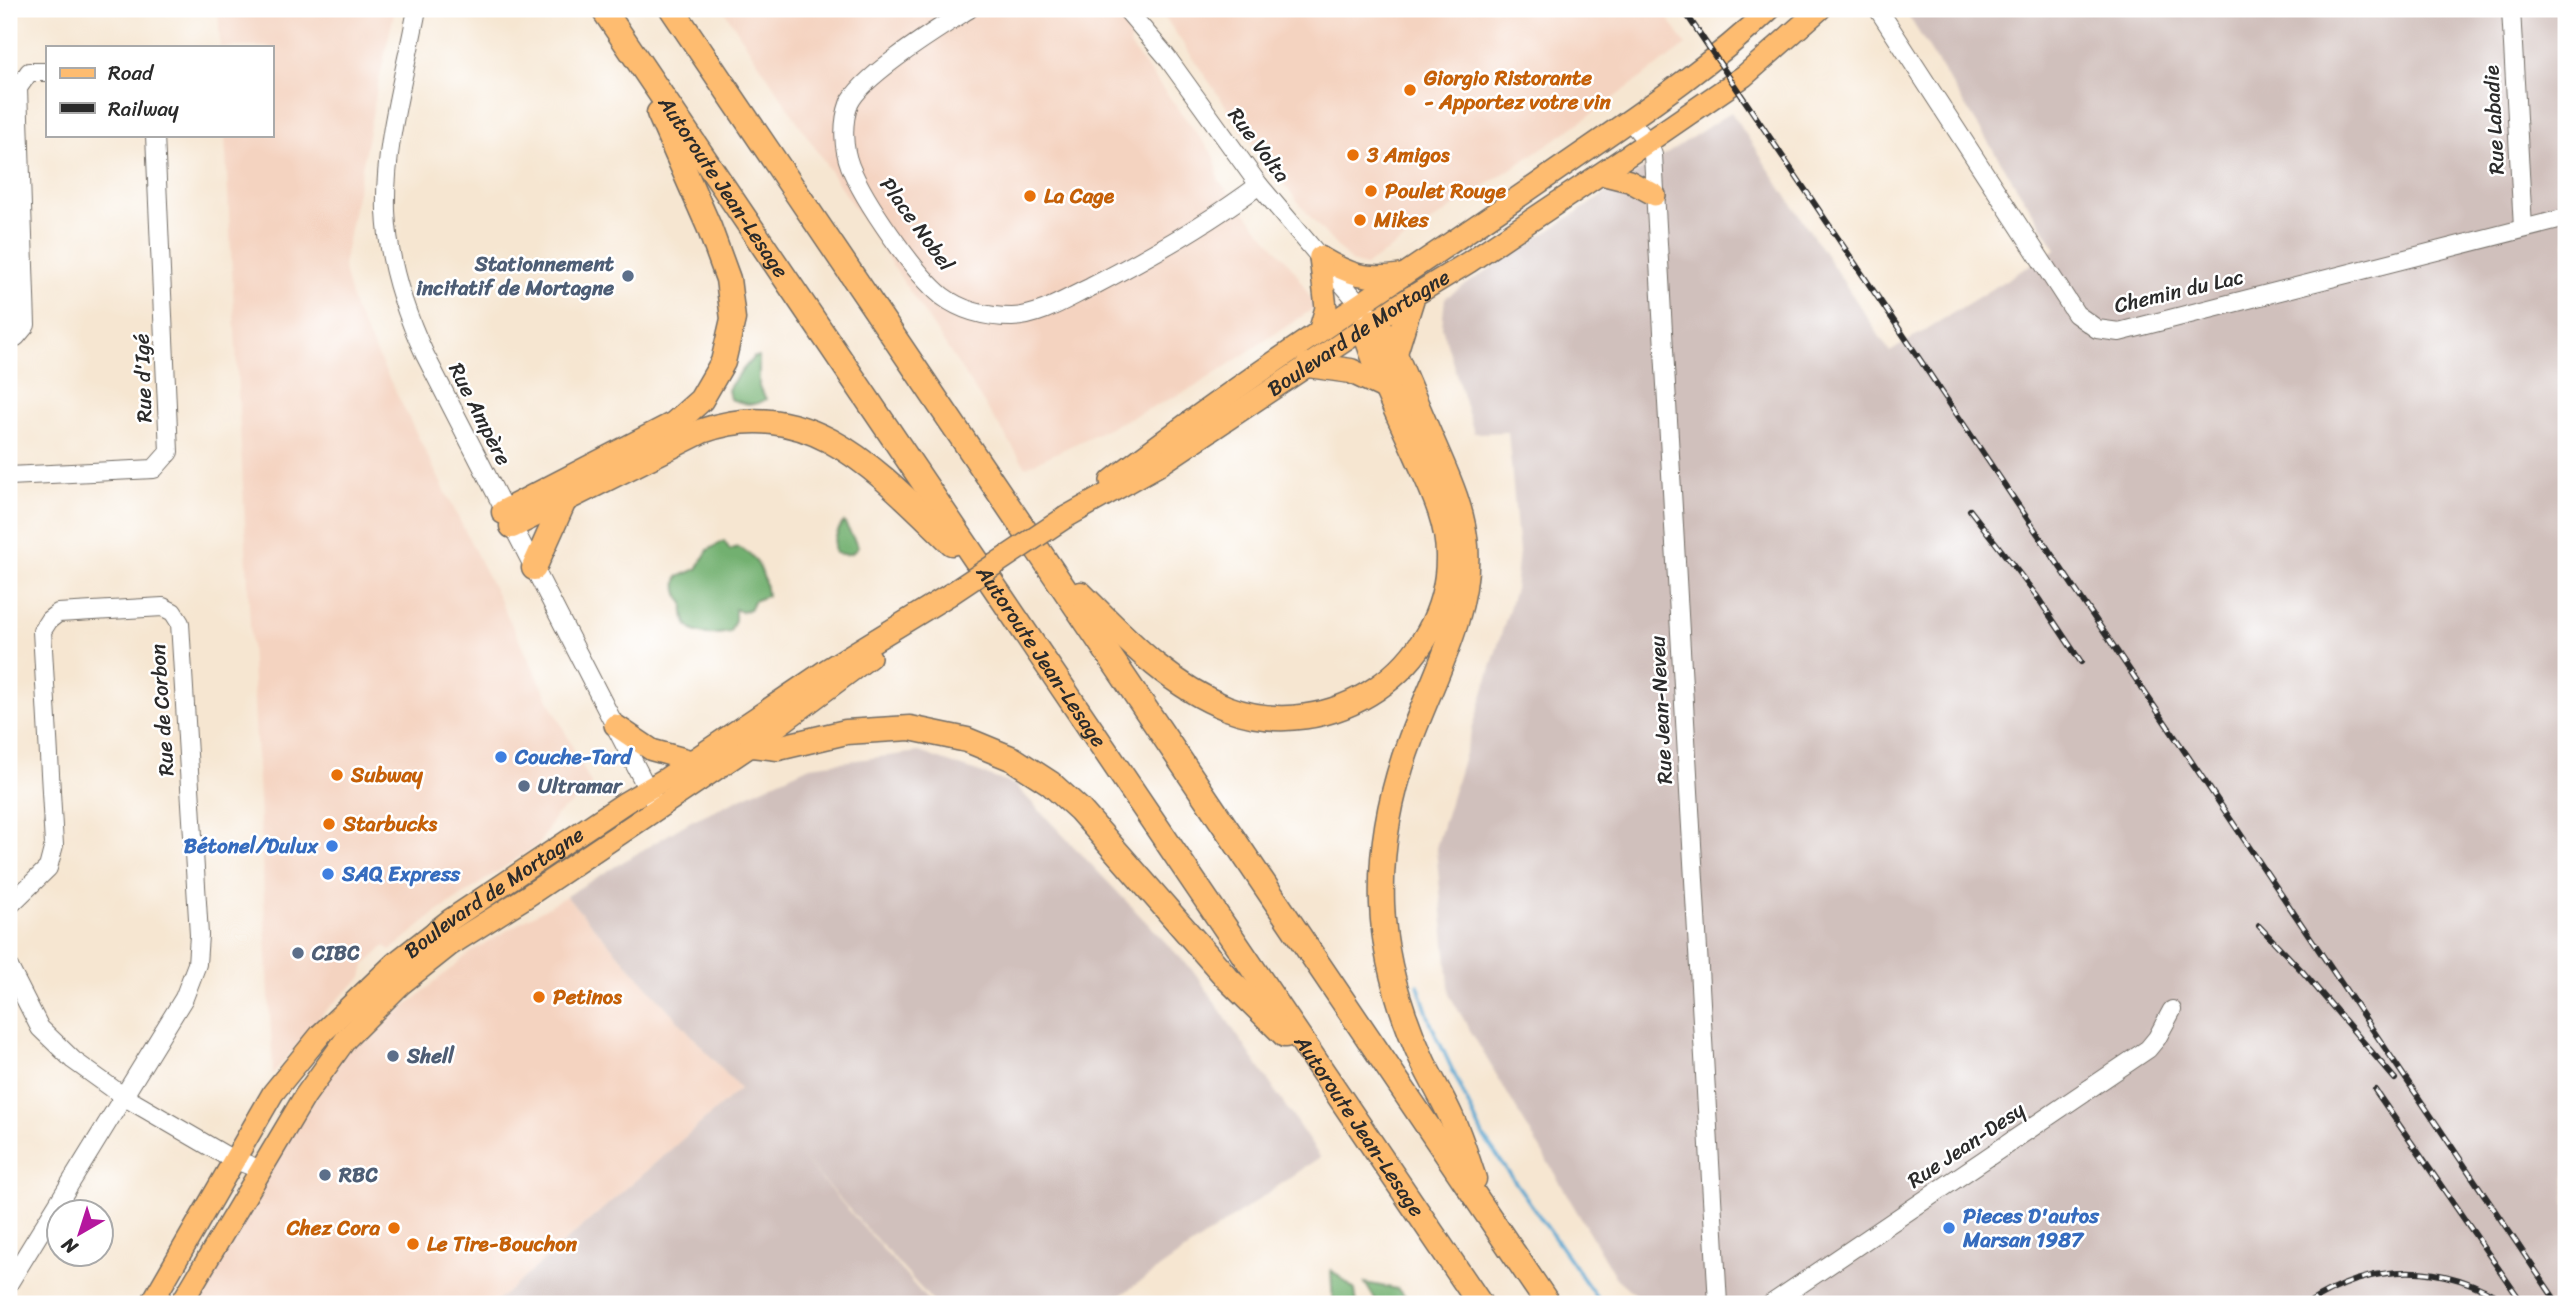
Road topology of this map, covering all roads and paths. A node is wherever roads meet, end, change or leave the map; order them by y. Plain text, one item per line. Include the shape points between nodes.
1 (417, 9) edge
2 (603, 9) edge
3 (672, 9) edge
4 (969, 9) edge
5 (1126, 9) edge
6 (1770, 9) edge
7 (1820, 9) edge
8 (1878, 9) edge
9 (2511, 9) edge
10 (630, 48) junction
11 (46, 72) edge
12 (1630, 121) junction
13 (155, 136) edge
14 (1648, 142) junction
15 (1601, 174) junction
16 (1259, 185) junction
17 (1655, 195) junction
18 (2566, 218) edge
19 (2523, 228) junction
20 (1320, 257) junction
21 (1409, 286) junction
22 (1366, 318) junction
23 (1320, 332) junction
24 (9, 338) edge
25 (1395, 353) junction
26 (1308, 365) junction
27 (1387, 388) junction
28 (9, 476) edge
29 (564, 500) junction
30 (1066, 517) junction
31 (508, 519) junction
32 (1043, 556) junction
33 (534, 568) junction
34 (987, 577) junction
35 (949, 596) junction
36 (615, 725) junction
37 (752, 745) junction
38 (692, 761) junction
39 (653, 800) junction
40 (9, 906) edge
41 (9, 967) edge
42 (12, 986) edge
43 (2172, 1010) dead end
44 (1325, 1076) junction
45 (123, 1096) junction
46 (234, 1161) junction
47 (260, 1168) junction
48 (1486, 1212) junction
49 (9, 1283) edge
50 (151, 1304) edge
51 (181, 1304) edge
52 (1480, 1304) edge
53 (1548, 1304) edge
54 (1718, 1304) edge
55 (1772, 1304) edge

1 - 31 street, Rue Ampère via 389,167 386,210 391,252 420,344
2 - 10 highway, Autoroute Jean-Lesage
3 - 32 highway
4 - 16 street, Place Nobel via 860,87 845,121 850,166 863,190 905,254 944,297 990,316 1015,317 1046,310 1149,257
5 - 16 street, Rue Volta via 1166,56
6 - 12 main road, Boulevard de Mortagne
7 - 14 main road, Boulevard de Mortagne via 1744,76
8 - 19 street, Chemin du Lac via 2076,314 2097,329 2119,332
9 - 19 street, Rue Labadie
10 - 31 highway via 724,264 733,304 729,344 712,385 681,418
10 - 34 highway, Autoroute Jean-Lesage
11 - 24 street via 29,72 18,88 26,325
12 - 14 street
12 - 21 main road, Boulevard de Mortagne
13 - 28 street, Rue d'Igé via 169,452 154,469
14 - 15 main road, Boulevard de Mortagne
14 - 17 street, Rue Jean-Neveu
15 - 17 main road via 1629,181
15 - 21 main road, Boulevard de Mortagne
16 - 20 street, Rue Volta
17 - 54 street, Rue Jean-Neveu
18 - 19 street, Chemin du Lac
20 - 21 main road via 1340,269
20 - 22 street, Rue Volta
20 - 23 main road via 1326,308
21 - 22 main road, Boulevard de Mortagne
21 - 25 highway
22 - 23 main road, Boulevard de Mortagne
22 - 25 highway via 1386,334
22 - 26 main road, Boulevard de Mortagne
22 - 27 highway
23 - 30 main road, Boulevard de Mortagne via 1230,393
25 - 48 highway via 1453,489 1463,525 1466,563 1455,619 1392,799 1383,861 1383,917 1407,1022 1452,1119
26 - 27 highway via 1351,371
26 - 30 main road, Boulevard de Mortagne via 1150,471
27 - 32 highway via 1437,502 1448,559 1440,605 1423,642 1399,672 1360,700 1328,713 1289,718 1247,714 1215,702 1142,654
29 - 31 highway
29 - 33 highway
29 - 34 highway via 702,431 739,421 782,422 824,437 875,471
30 - 35 main road, Boulevard de Mortagne, bridge
31 - 33 street, Rue Ampère
32 - 48 highway
33 - 36 street, Rue Ampère
34 - 44 highway, Autoroute Jean-Lesage
35 - 37 main road, Boulevard de Mortagne
35 - 38 main road, Boulevard de Mortagne via 828,668
36 - 38 main road via 652,750
36 - 39 street, Rue Ampère
37 - 39 main road, Boulevard de Mortagne
37 - 44 highway via 778,748 846,732 910,728 978,743 1025,766 1080,810 1227,978
38 - 39 main road, Boulevard de Mortagne
39 - 46 main road, Boulevard de Mortagne via 626,802 450,920 387,969 294,1066
39 - 47 main road, Boulevard de Mortagne via 401,984 346,1039
40 - 45 street, Rue de Corbon via 48,868 54,845 42,631 48,620 58,613 163,607 173,612 180,623 197,964 184,998
41 - 42 street
42 - 45 street via 40,1028 73,1060
43 - 55 street, Rue Jean-Desy via 2148,1049
44 - 52 highway, Autoroute Jean-Lesage
45 - 46 street
45 - 49 street
46 - 47 street
46 - 50 main road, Boulevard de Mortagne
47 - 51 main road, Boulevard de Mortagne
48 - 53 highway

